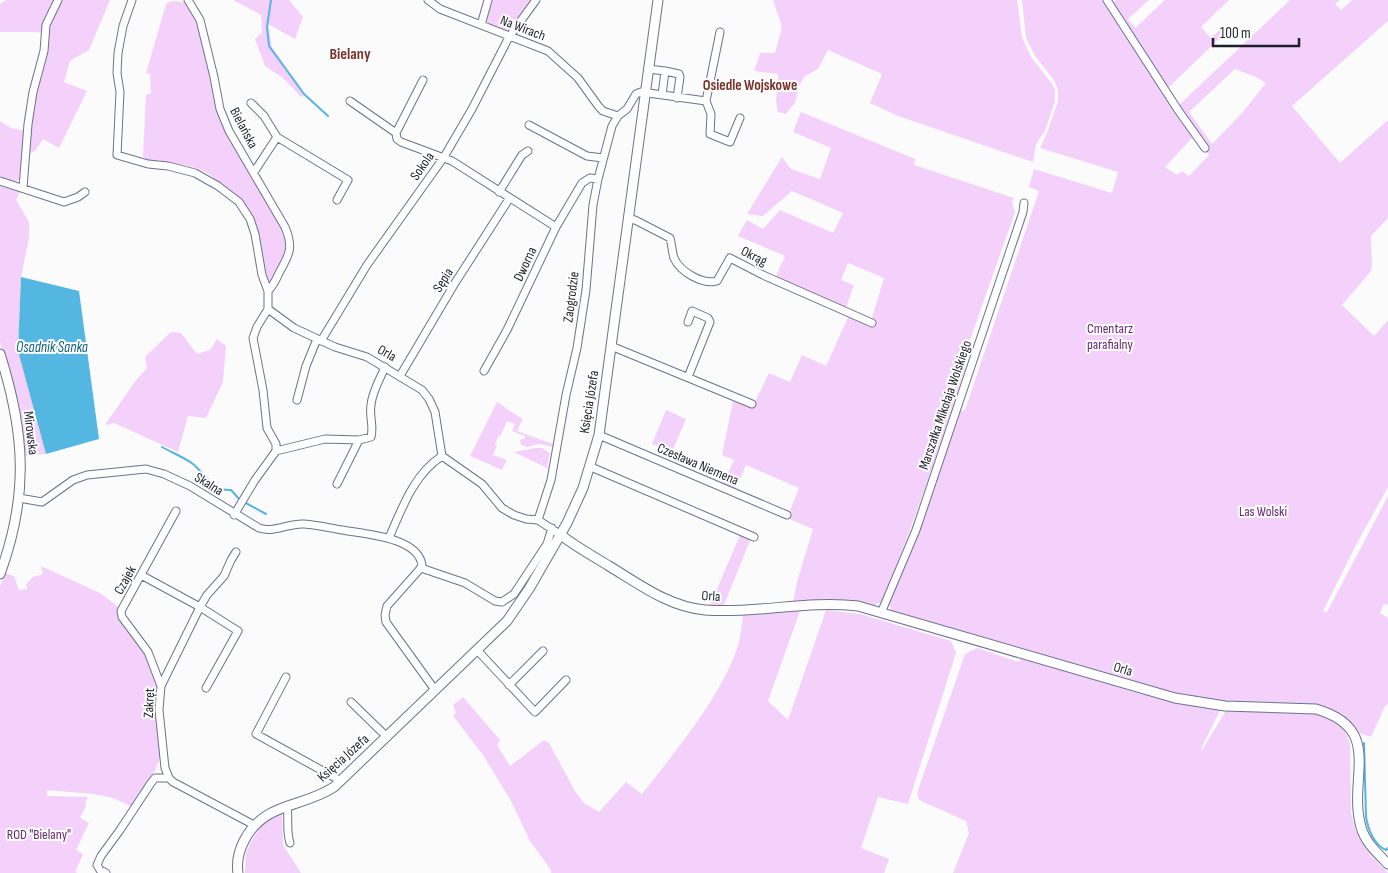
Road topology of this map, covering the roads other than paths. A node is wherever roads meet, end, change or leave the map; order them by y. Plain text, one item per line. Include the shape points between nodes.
1 (58, 0) edge
2 (132, 0) edge
3 (188, 0) edge
4 (428, 0) edge
5 (488, 0) edge
6 (536, 0) edge
7 (658, 0) edge
8 (1107, 0) edge
9 (482, 26) junction
10 (720, 32) dead end
11 (509, 37) junction
12 (648, 69) junction
13 (665, 71) junction
14 (423, 80) dead end
15 (645, 93) junction
16 (662, 96) junction
17 (677, 98) junction
18 (350, 101) dead end
19 (706, 101) junction
20 (251, 103) dead end
21 (618, 116) junction
22 (740, 118) dead end
23 (529, 124) dead end
24 (396, 133) junction
25 (277, 137) junction
26 (1205, 148) dead end
27 (528, 151) dead end
28 (444, 157) junction
29 (603, 158) junction
30 (254, 172) junction
31 (598, 179) junction
32 (0, 181) edge
33 (23, 188) junction
34 (85, 192) dead end
35 (500, 192) junction
36 (509, 199) junction
37 (337, 200) dead end
38 (1024, 203) dead end
39 (628, 219) junction
40 (556, 227) junction
41 (268, 291) junction
42 (268, 309) junction
43 (688, 322) dead end
44 (872, 323) dead end
45 (319, 340) junction
46 (611, 346) junction
47 (0, 354) edge
48 (385, 367) junction
49 (484, 372) dead end
50 (400, 376) junction
51 (688, 377) junction
52 (297, 400) dead end
53 (752, 404) dead end
54 (599, 435) junction
55 (359, 440) junction
56 (276, 451) junction
57 (442, 456) junction
58 (590, 466) junction
59 (337, 484) dead end
60 (19, 498) junction
61 (176, 511) dead end
62 (234, 515) junction
63 (787, 516) dead end
64 (538, 520) junction
65 (552, 528) junction
66 (561, 535) junction
67 (754, 537) dead end
68 (390, 538) junction
69 (236, 552) dead end
70 (421, 568) junction
71 (0, 574) edge
72 (141, 575) junction
73 (200, 607) junction
74 (881, 613) junction
75 (477, 650) junction
76 (543, 651) dead end
77 (286, 677) dead end
78 (566, 680) dead end
79 (509, 685) junction
80 (161, 686) junction
81 (206, 688) dead end
82 (435, 690) junction
83 (351, 702) dead end
84 (387, 737) junction
85 (169, 778) junction
86 (342, 781) junction
87 (287, 806) junction
88 (254, 825) junction
89 (290, 843) dead end
90 (1388, 864) edge
91 (106, 873) edge
92 (238, 873) edge

1 - 33 street via 46,25 44,50 33,92
2 - 41 street via 118,53 120,112 117,155 195,173 239,202 253,226
3 - 30 street, Bielańska via 200,20 220,109 229,132
4 - 9 street, Na Wirach via 440,9
5 - 9 street
6 - 11 street, Sokola
7 - 12 street, Księcia Józefa
8 - 26 street
9 - 11 street, Na Wirach
10 - 19 street
11 - 21 street, Na Wirach via 554,55 578,78 599,107
11 - 28 street, Sokola
12 - 13 street
12 - 15 street, Księcia Józefa
13 - 16 street
13 - 17 street via 679,74
14 - 24 street
15 - 16 street
15 - 21 street, Zaogrodzie via 636,94
15 - 39 street, Księcia Józefa
16 - 17 street
17 - 19 street
18 - 24 street
19 - 22 street via 711,114 710,134 730,142
20 - 25 street
21 - 29 street, Zaogrodzie
23 - 29 street via 587,156
24 - 28 street via 401,142
25 - 30 street
25 - 37 street via 348,180
27 - 35 street via 522,155
28 - 35 street
28 - 45 street, Sokola
29 - 31 street, Zaogrodzie
30 - 41 street, Bielańska via 290,238 287,261
31 - 40 street, Dworna via 590,178 582,183
31 - 64 street, Zaogrodzie via 577,348 551,480
32 - 33 street
33 - 34 street via 64,202
35 - 36 street
36 - 40 street
36 - 50 street, Sępia
38 - 74 street, Marszałka Mikołaja Wolskiego via 916,530
39 - 44 street, Okrąg via 670,238 674,259 693,276 717,281 730,258
39 - 46 street, Księcia Józefa
40 - 49 street, Dworna
41 - 42 street
42 - 45 street, Orla via 287,324
42 - 56 street via 253,338 267,428 276,444
43 - 51 street via 692,312 708,318 710,322
45 - 48 street, Orla
45 - 52 street via 306,366
46 - 51 street
46 - 54 street, Księcia Józefa
47 - 60 street, Mirowska via 21,446
48 - 50 street, Orla
48 - 55 street via 371,402 371,437
50 - 57 street, Orla via 430,399
51 - 53 street
54 - 58 street, Księcia Józefa
54 - 63 street, Czesława Niemena
55 - 56 street via 326,439
55 - 59 street
56 - 62 street
57 - 64 street, Orla via 482,484 502,508 526,519
57 - 68 street via 431,463 416,482
58 - 66 street, Księcia Józefa
58 - 67 street
60 - 62 street, Skalna via 42,502 87,475 146,469 190,486
60 - 71 street, Mirowska
61 - 72 street, Czajek
62 - 68 street, Skalna via 269,531 303,524
64 - 65 street, Orla
65 - 66 street, Orla
65 - 70 street via 547,544 514,594 502,602 465,583
66 - 74 street, Orla via 645,589 690,608 741,610 837,604
66 - 75 street, Księcia Józefa via 507,621
68 - 70 street, Skalna via 418,554
69 - 73 street, Zakręt via 224,576
70 - 82 street via 387,606 385,615 386,622
72 - 73 street
72 - 80 street, Czajek via 121,611 122,617 148,652
73 - 80 street, Zakręt
73 - 81 street via 238,631
74 - 90 street, Orla via 1175,698 1225,706 1316,709 1330,713 1348,725 1358,742 1361,827 1372,847
75 - 79 street
75 - 82 street, Księcia Józefa
76 - 79 street
77 - 86 street via 256,734
78 - 79 street via 535,712
80 - 85 street, Zakręt via 160,720
82 - 84 street, Księcia Józefa
83 - 84 street, Księcia Józefa
84 - 86 street, Księcia Józefa
85 - 88 street
85 - 91 street via 155,778 101,856 97,865
86 - 87 street, Księcia Józefa via 323,794
87 - 88 street, Księcia Józefa via 264,816
87 - 89 street
88 - 92 street, Księcia Józefa via 240,849

